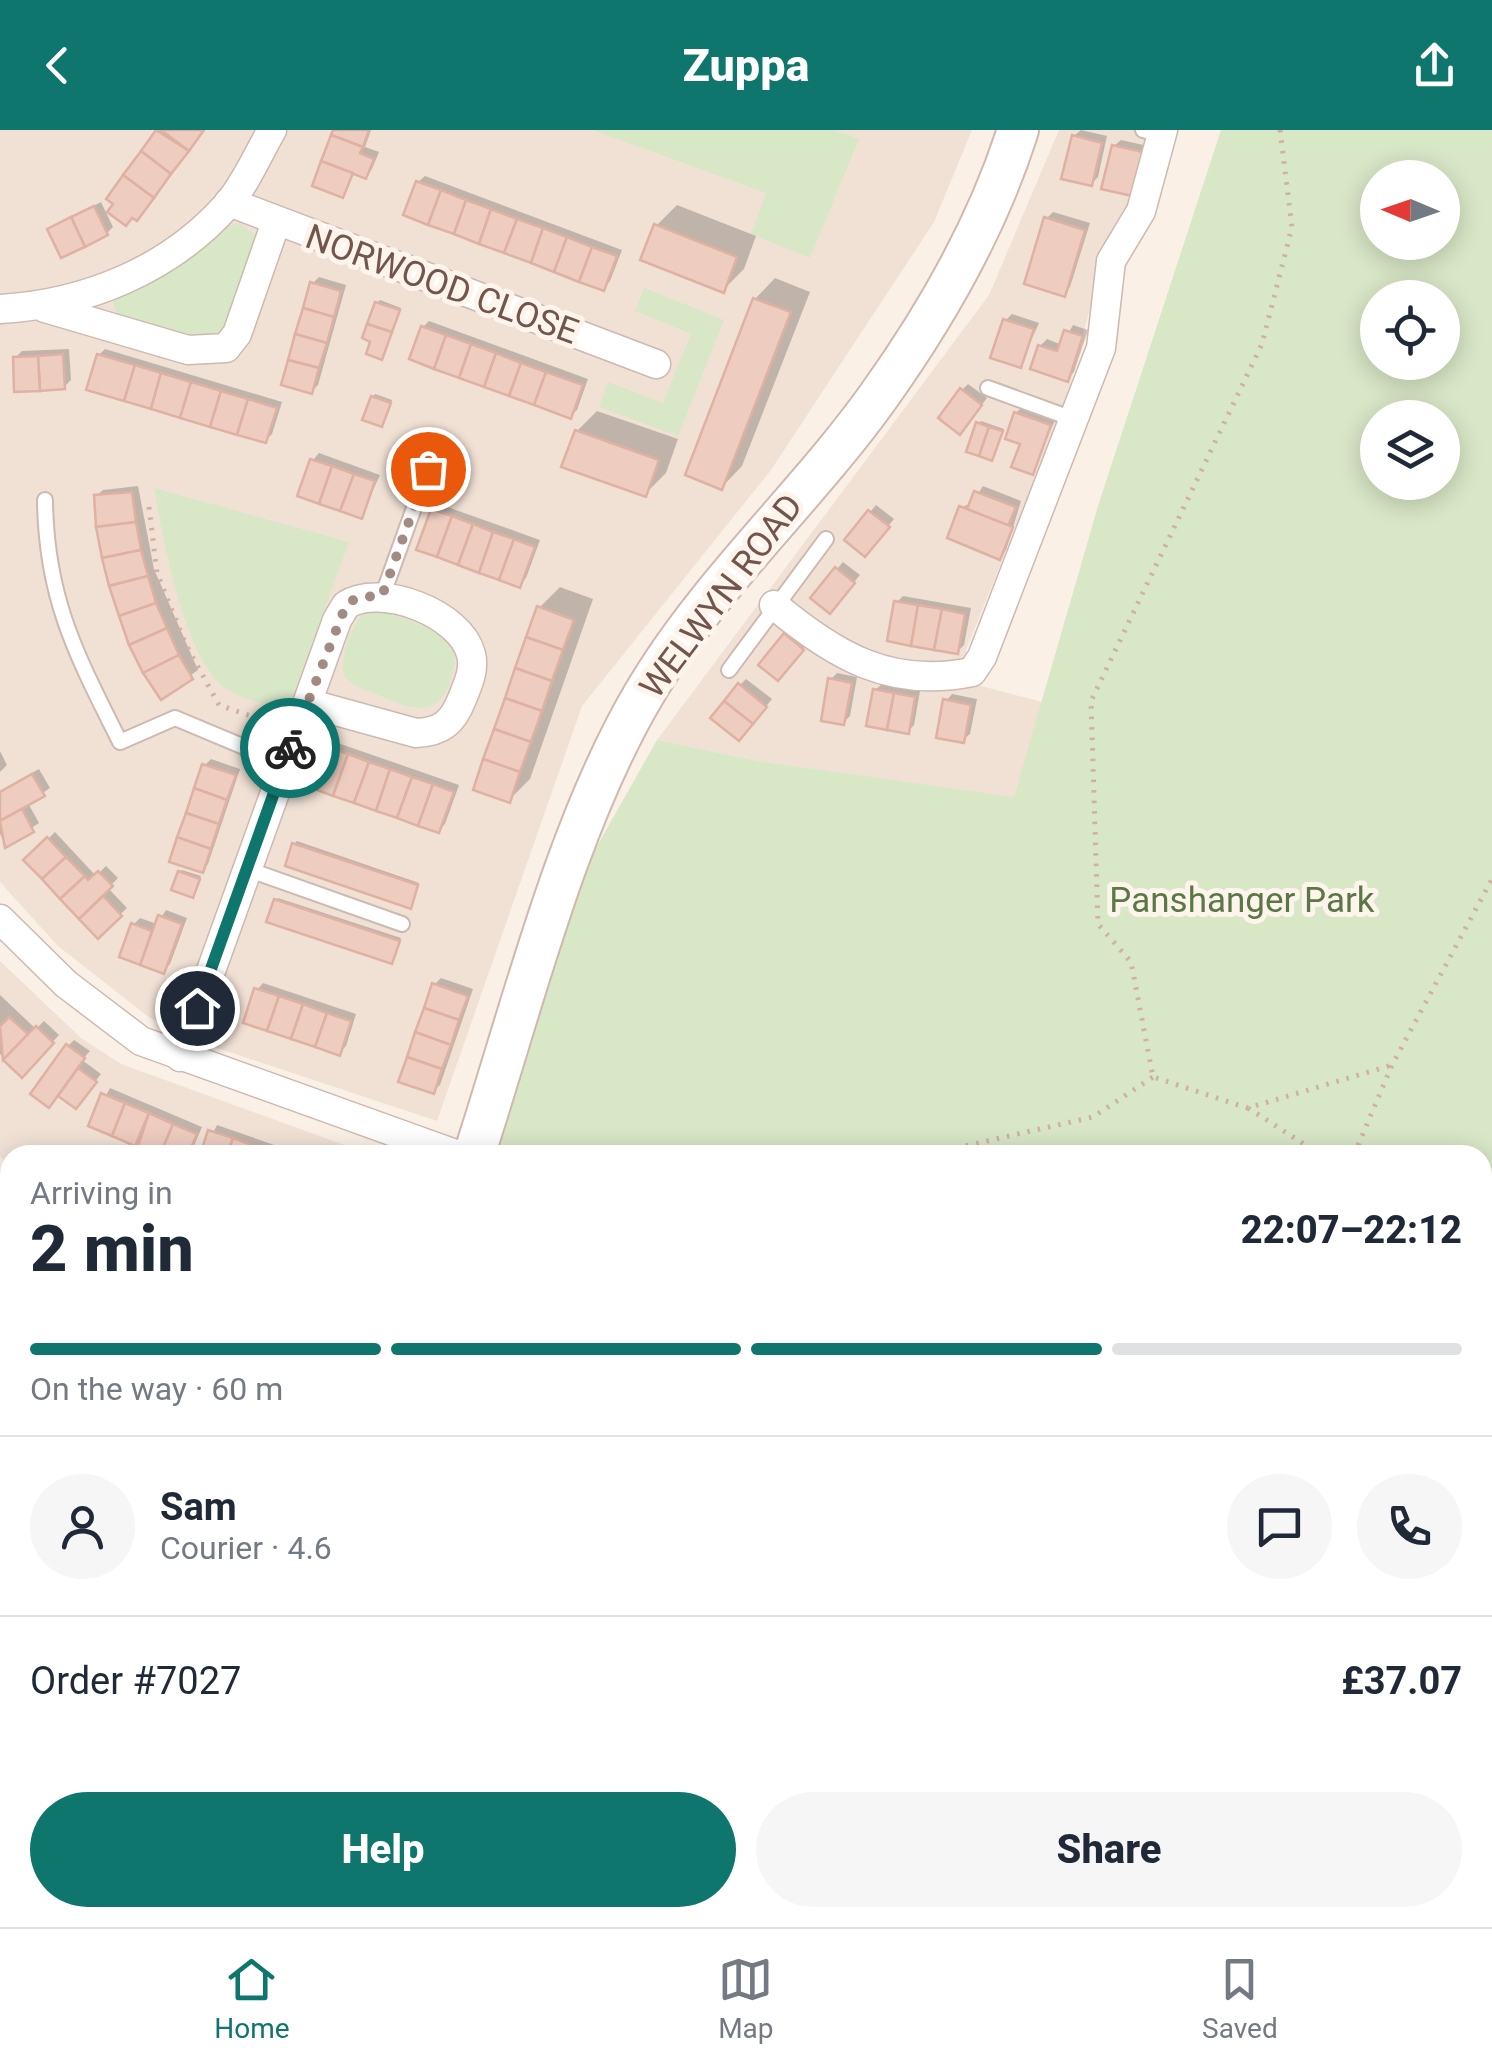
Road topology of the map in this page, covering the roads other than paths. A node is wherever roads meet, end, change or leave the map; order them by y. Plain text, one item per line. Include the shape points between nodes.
1 (272, 130) edge
2 (1018, 130) edge
3 (1156, 132) edge
4 (229, 202) junction
5 (276, 222) junction
6 (39, 307) junction
7 (0, 309) edge
8 (656, 364) dead end
9 (988, 388) dead end
10 (1074, 420) junction
11 (428, 469) dead end
12 (45, 500) dead end
13 (826, 539) dead end
14 (382, 596) junction
15 (774, 604) junction
16 (729, 670) dead end
17 (307, 702) junction
18 (285, 764) junction
19 (246, 869) junction
20 (0, 920) edge
21 (402, 924) dead end
22 (180, 1058) junction
23 (429, 1145) edge
24 (477, 1145) edge

1 - 4 street
2 - 24 main road, WELWYN ROAD via 978,232 888,382 699,615 604,768
3 - 10 street via 1141,211 1111,260 1101,348
4 - 5 street, NORWOOD CLOSE
4 - 6 street via 145,269 86,296
5 - 6 street via 238,334 226,348 188,350
5 - 8 street, NORWOOD CLOSE
6 - 7 street
9 - 10 lane
10 - 15 street via 972,672 894,672 844,657
11 - 14 lane
12 - 18 lane via 46,556 71,644 120,742 175,718
13 - 15 lane
14 - 17 street via 346,605
14 - 17 street via 451,624 462,636 473,667 455,717 444,728 416,733
15 - 16 lane
17 - 18 street
18 - 19 street
19 - 21 lane
19 - 22 street
20 - 22 street via 110,1020
22 - 23 street

